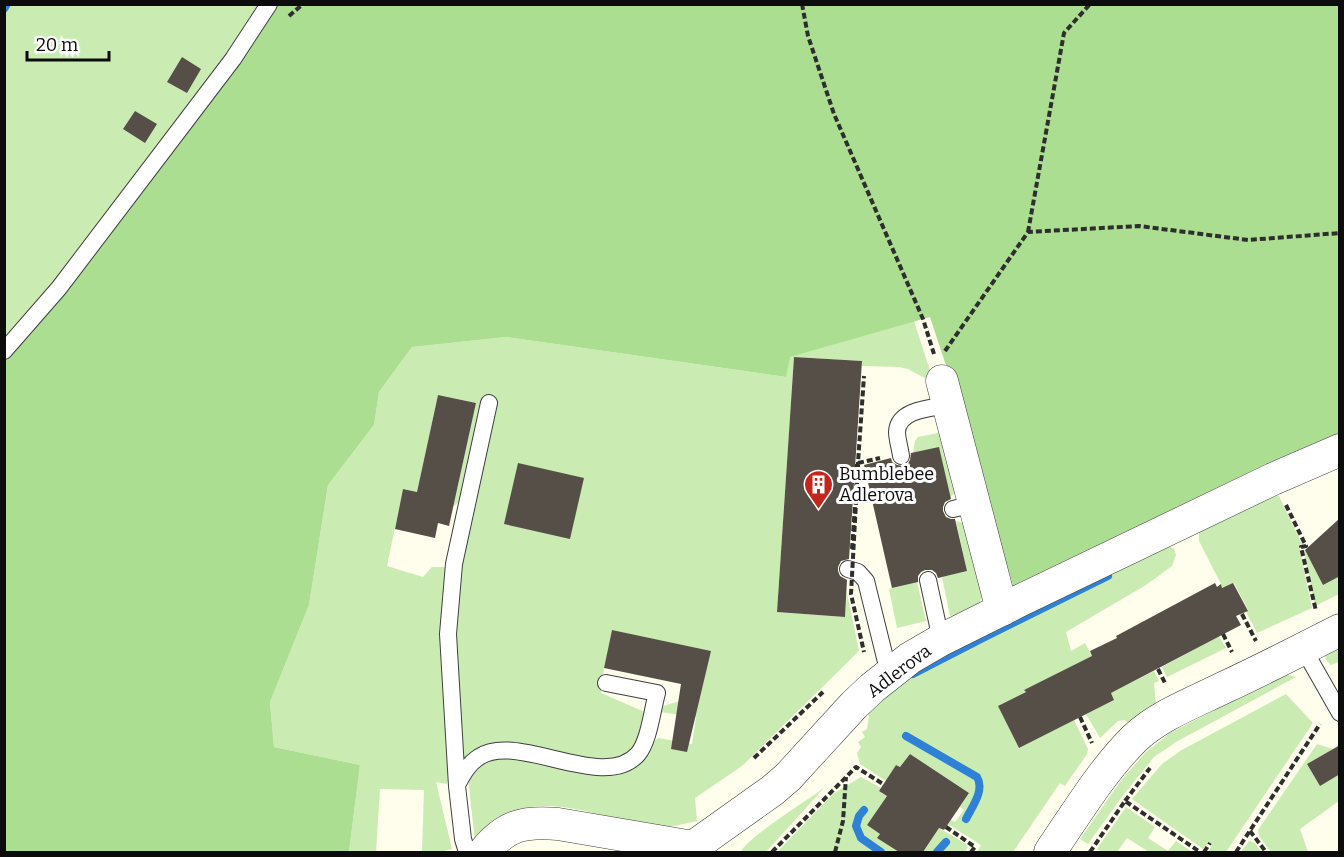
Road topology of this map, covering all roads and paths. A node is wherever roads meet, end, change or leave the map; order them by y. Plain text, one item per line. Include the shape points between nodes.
1 (269, 4) edge
2 (802, 4) edge
3 (1090, 4) edge
4 (1028, 232) junction
5 (1340, 233) edge
6 (4, 351) edge
7 (864, 376) dead end
8 (943, 383) junction
9 (489, 403) dead end
10 (1340, 450) edge
11 (896, 456) joint
12 (856, 465) junction
13 (1273, 479) junction
14 (853, 541) dead end
15 (848, 570) dead end
16 (928, 580) dead end
17 (1002, 610) junction
18 (1242, 614) dead end
19 (939, 630) junction
20 (1253, 635) dead end
21 (1324, 638) edge
22 (864, 652) dead end
23 (1158, 669) dead end
24 (889, 674) junction
25 (606, 683) dead end
26 (830, 685) dead end
27 (1167, 687) dead end
28 (1337, 708) edge
29 (1080, 717) dead end
30 (1092, 742) dead end
31 (754, 758) dead end
32 (1156, 760) dead end
33 (847, 776) junction
34 (883, 784) dead end
35 (457, 786) junction
36 (1125, 801) junction
37 (946, 827) dead end
38 (1250, 831) junction
39 (1210, 843) dead end
40 (693, 850) edge
41 (467, 852) edge
42 (484, 852) edge
43 (772, 852) edge
44 (835, 852) edge
45 (971, 852) edge
46 (1050, 852) edge
47 (1091, 852) edge
48 (1202, 852) edge
49 (1236, 852) edge
50 (1266, 852) edge

1 - 6 lane via 233,58 73,269
2 - 8 path via 808,36 834,114 923,319
3 - 4 path via 1064,33
4 - 5 path via 1139,226 1248,240
4 - 8 path
7 - 12 path
8 - 11 lane via 899,423
8 - 17 street via 964,506
9 - 35 lane via 454,564 448,634
10 - 13 street, Adlerova
11 - 12 path
12 - 14 path
12 - 22 path, bridge via 850,594
13 - 17 street, Adlerova
13 - 21 path via 1306,546 1301,547
15 - 24 lane via 858,572 866,580
16 - 19 lane
17 - 19 street, Adlerova
18 - 20 path
19 - 24 street, Adlerova
21 - 28 lane
21 - 46 street via 1165,717 1143,732 1116,759
23 - 27 path
24 - 40 street, Adlerova via 854,705 788,777
25 - 35 lane via 657,693 640,753 629,763 600,768 498,750 481,755 466,767
26 - 31 path
28 - 38 path
29 - 30 path
32 - 36 path
33 - 34 path via 856,767
33 - 43 path
33 - 44 path via 843,821
35 - 41 lane
36 - 47 path
36 - 48 path
37 - 45 path via 975,847
38 - 49 path
38 - 50 path
39 - 48 path
40 - 42 street, Adlerova via 542,822 509,829

